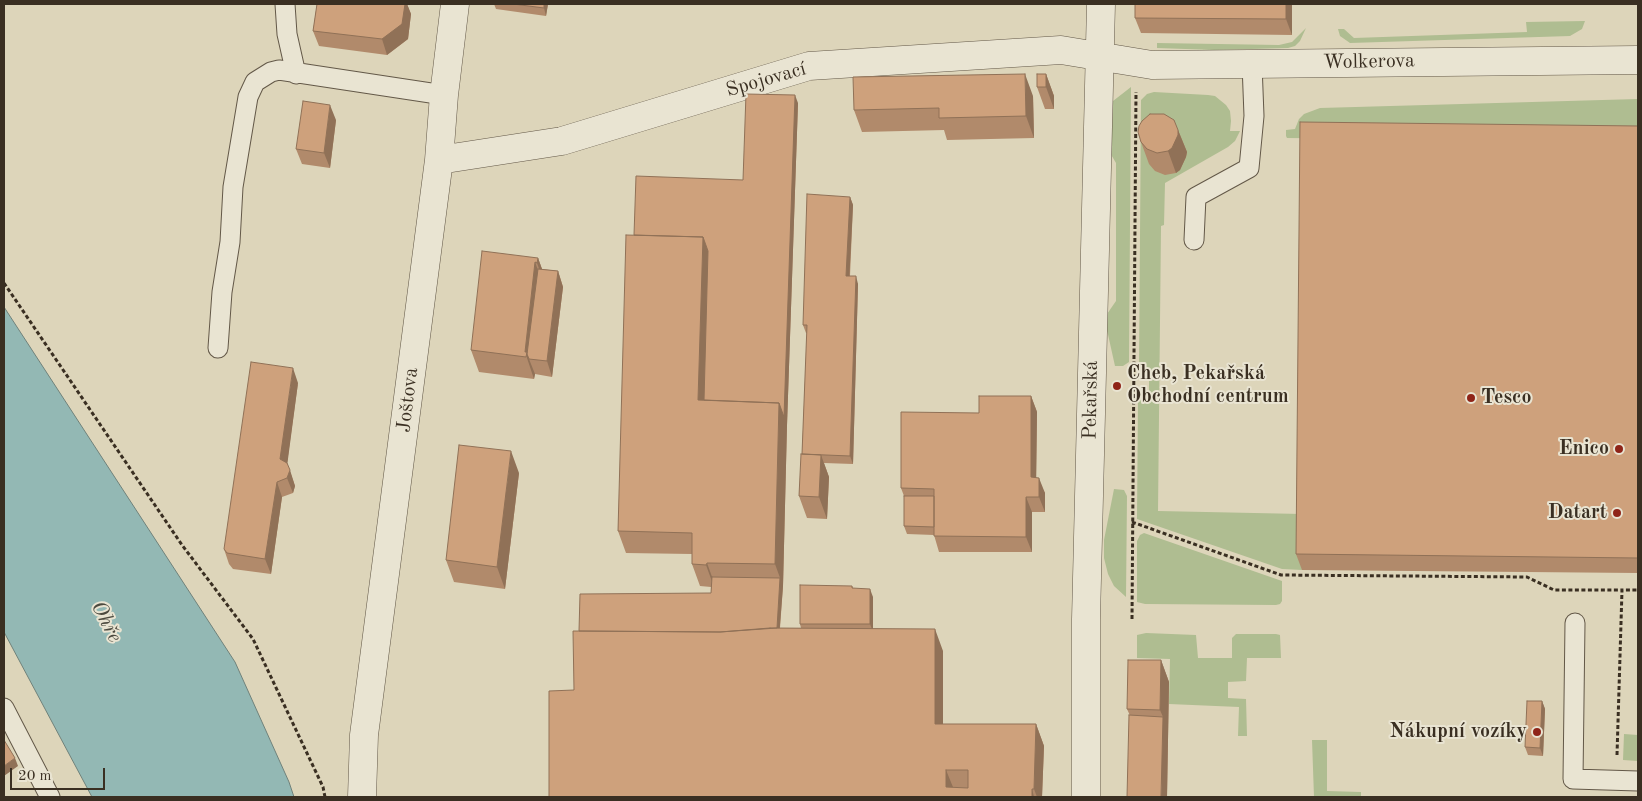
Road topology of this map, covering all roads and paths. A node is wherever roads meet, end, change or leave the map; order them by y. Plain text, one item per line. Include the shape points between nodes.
1 (285, 4) edge
2 (456, 4) edge
3 (1100, 4) edge
4 (1100, 57) junction
5 (1638, 60) edge
6 (1136, 63) junction
7 (1252, 64) junction
8 (296, 74) junction
9 (444, 95) junction
10 (439, 160) junction
11 (1194, 240) dead end
12 (4, 283) edge
13 (218, 348) dead end
14 (1132, 522) junction
15 (1622, 590) junction
16 (1638, 590) edge
17 (1132, 619) dead end
18 (1576, 623) dead end
19 (4, 708) edge
20 (1617, 781) junction
21 (1638, 781) edge
22 (50, 797) edge
23 (325, 797) edge
24 (362, 797) edge
25 (1086, 797) edge

1 - 8 lane via 287,34
2 - 9 street, Joštova
3 - 4 street, Pekařská
4 - 6 street, Wolkerova
4 - 10 street, Spojovací via 1061,50 809,66 562,141
4 - 25 street, Pekařská via 1086,619
5 - 7 street, Wolkerova
6 - 7 street, Wolkerova via 1152,66
6 - 14 path
7 - 11 lane via 1254,116 1249,168 1196,197
8 - 9 lane
8 - 13 lane via 279,70 271,72 255,82 248,97 233,187
9 - 10 street, Joštova
10 - 24 street, Joštova via 364,735
12 - 23 path via 182,545 253,639
14 - 15 path via 1281,575 1527,577 1554,590
14 - 17 path
15 - 16 path
15 - 20 path
18 - 20 lane via 1573,779
19 - 22 lane
20 - 21 lane

